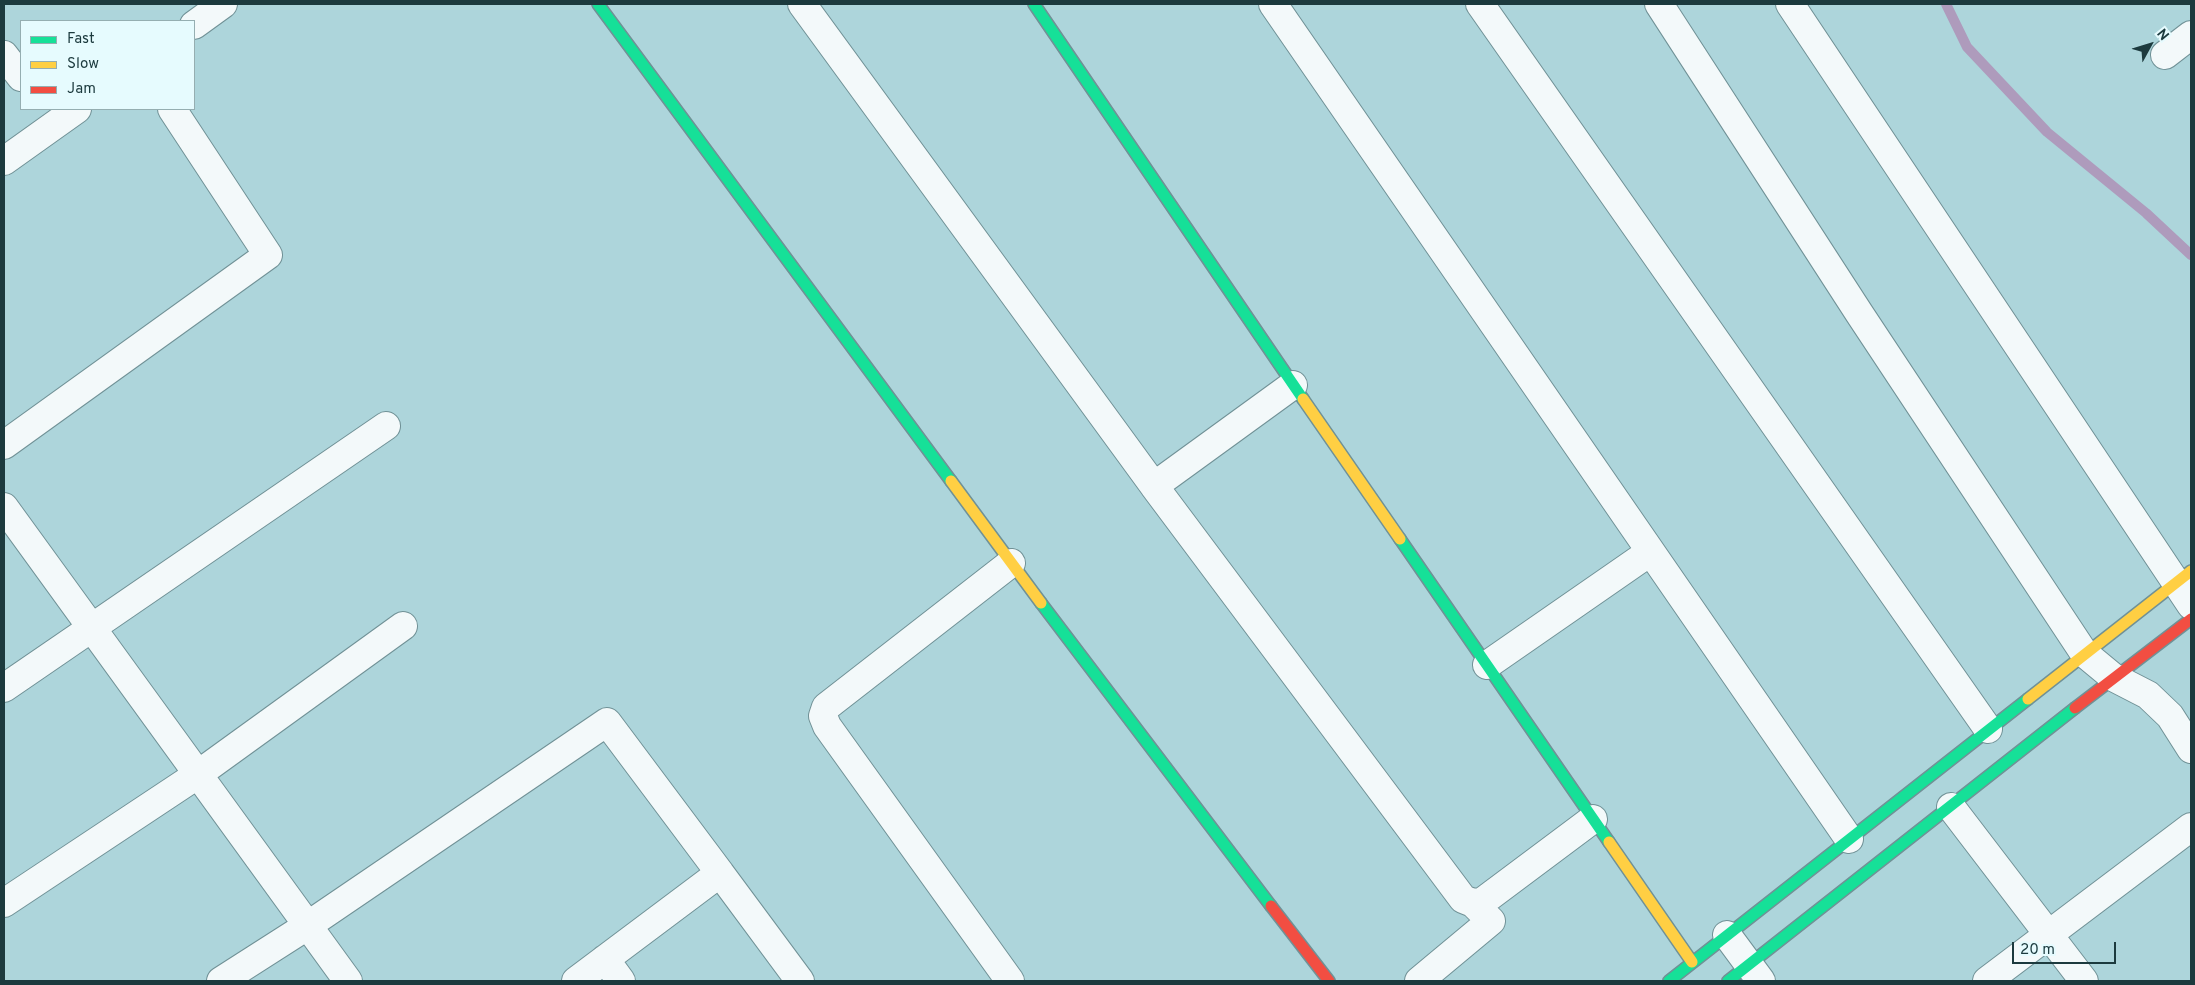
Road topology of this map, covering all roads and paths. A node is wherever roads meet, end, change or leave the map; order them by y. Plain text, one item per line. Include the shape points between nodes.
1 (223, 4) edge
2 (598, 4) edge
3 (802, 4) edge
4 (1034, 4) edge
5 (1273, 4) edge
6 (1480, 4) edge
7 (1659, 4) edge
8 (1790, 4) edge
9 (195, 24) edge
10 (2191, 35) edge
11 (4, 55) edge
12 (2165, 56) dead end
13 (20, 76) edge
14 (173, 110) edge
15 (60, 113) edge
16 (4, 161) edge
17 (1293, 385) junction
18 (386, 426) dead end
19 (4, 445) edge
20 (1154, 486) junction
21 (4, 507) edge
22 (1650, 552) junction
23 (1011, 563) junction
24 (2184, 577) edge
25 (2191, 605) edge
26 (2191, 619) edge
27 (403, 626) dead end
28 (91, 630) junction
29 (2084, 653) junction
30 (1487, 665) junction
31 (2113, 677) junction
32 (4, 688) edge
33 (1988, 729) junction
34 (2191, 749) edge
35 (197, 775) junction
36 (1951, 807) junction
37 (1593, 819) junction
38 (2191, 828) edge
39 (1848, 839) junction
40 (720, 874) junction
41 (4, 903) edge
42 (1473, 903) junction
43 (307, 926) junction
44 (1727, 935) junction
45 (2049, 936) junction
46 (605, 959) junction
47 (1692, 962) junction
48 (1746, 976) edge
49 (221, 981) edge
50 (348, 981) edge
51 (576, 981) edge
52 (621, 981) edge
53 (800, 981) edge
54 (1010, 981) edge
55 (1329, 981) edge
56 (1419, 981) edge
57 (1669, 981) edge
58 (1987, 981) edge
59 (2084, 981) edge

1 - 9 street
2 - 23 street
3 - 20 street
4 - 17 street
5 - 22 street
6 - 33 street
7 - 29 street
8 - 24 street
10 - 12 street
11 - 13 street
14 - 19 street via 268,255
15 - 16 street
17 - 20 street
17 - 30 street
18 - 28 street
20 - 42 street via 1463,899
21 - 28 street
22 - 30 street
22 - 39 street
23 - 54 street via 826,707 823,716
23 - 55 street
24 - 25 street
24 - 29 street
26 - 31 street
27 - 35 street
28 - 32 street
28 - 35 street
29 - 31 street
29 - 33 street
30 - 37 street
31 - 34 street via 2148,695 2170,716
31 - 36 street
33 - 39 street
35 - 41 street
35 - 43 street
36 - 45 street
36 - 48 street
37 - 42 street via 1482,902
37 - 47 street
38 - 45 street
39 - 44 street
40 - 43 street via 607,722
40 - 46 street
40 - 53 street
42 - 56 street via 1491,921
43 - 49 street
43 - 50 street
44 - 47 street
44 - 48 street
45 - 58 street
45 - 59 street
46 - 51 street
46 - 52 street
47 - 57 street

